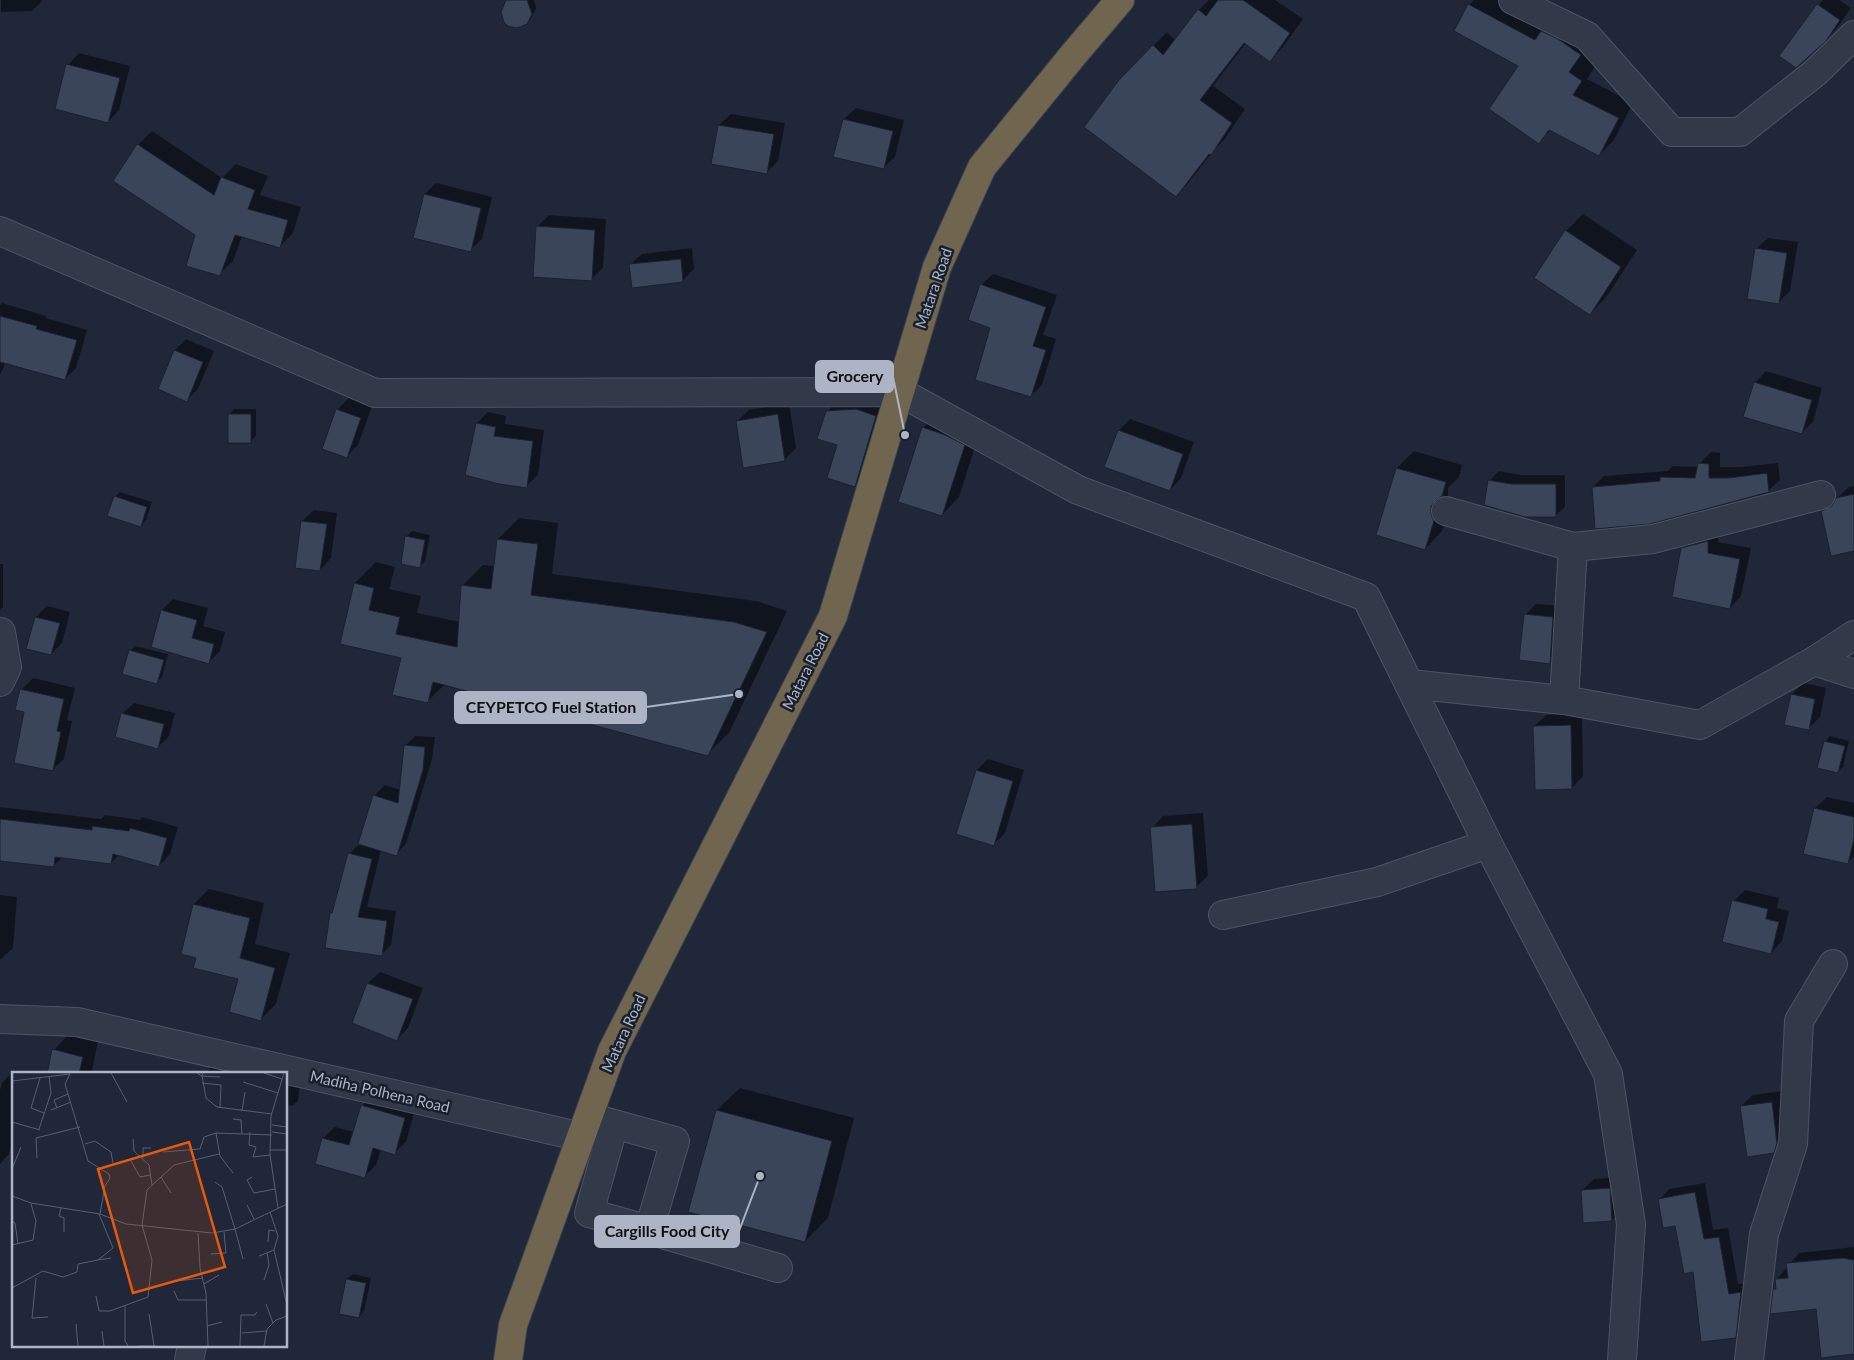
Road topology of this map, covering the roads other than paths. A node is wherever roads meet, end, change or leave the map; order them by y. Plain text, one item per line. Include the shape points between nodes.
1 (1120, 0) edge
2 (1513, 0) edge
3 (1854, 35) edge
4 (0, 231) edge
5 (900, 392) junction
6 (1821, 495) dead end
7 (1446, 511) dead end
8 (1573, 546) junction
9 (0, 632) edge
10 (1854, 635) edge
11 (1814, 661) junction
12 (1854, 674) edge
13 (0, 682) edge
14 (1409, 684) junction
15 (1564, 700) junction
16 (1488, 844) junction
17 (1223, 915) dead end
18 (1833, 964) dead end
19 (0, 1019) edge
20 (595, 1126) junction
21 (649, 1230) junction
22 (778, 1268) dead end
23 (508, 1360) edge
24 (1622, 1360) edge
25 (1749, 1360) edge

1 - 5 highway, Matara Road via 982,167 937,267
2 - 3 street via 1587,36 1672,132 1740,132 1816,72
4 - 5 street via 376,393
5 - 14 street via 1078,490 1366,597
5 - 20 highway, Matara Road via 832,616 612,1051
6 - 8 street via 1653,539
7 - 8 street
8 - 15 street
9 - 13 street via 7,667
10 - 11 street
11 - 12 street
11 - 15 street via 1700,725
14 - 15 street
14 - 16 street
16 - 17 street via 1377,882
16 - 24 street via 1608,1074 1631,1224
18 - 25 street via 1799,1021 1793,1144 1764,1234
19 - 20 street, Madiha Polhena Road via 77,1022
20 - 21 street via 589,1213
20 - 21 street, Madiha Polhena Road via 675,1142
20 - 23 highway, Matara Road via 512,1325
21 - 22 street

